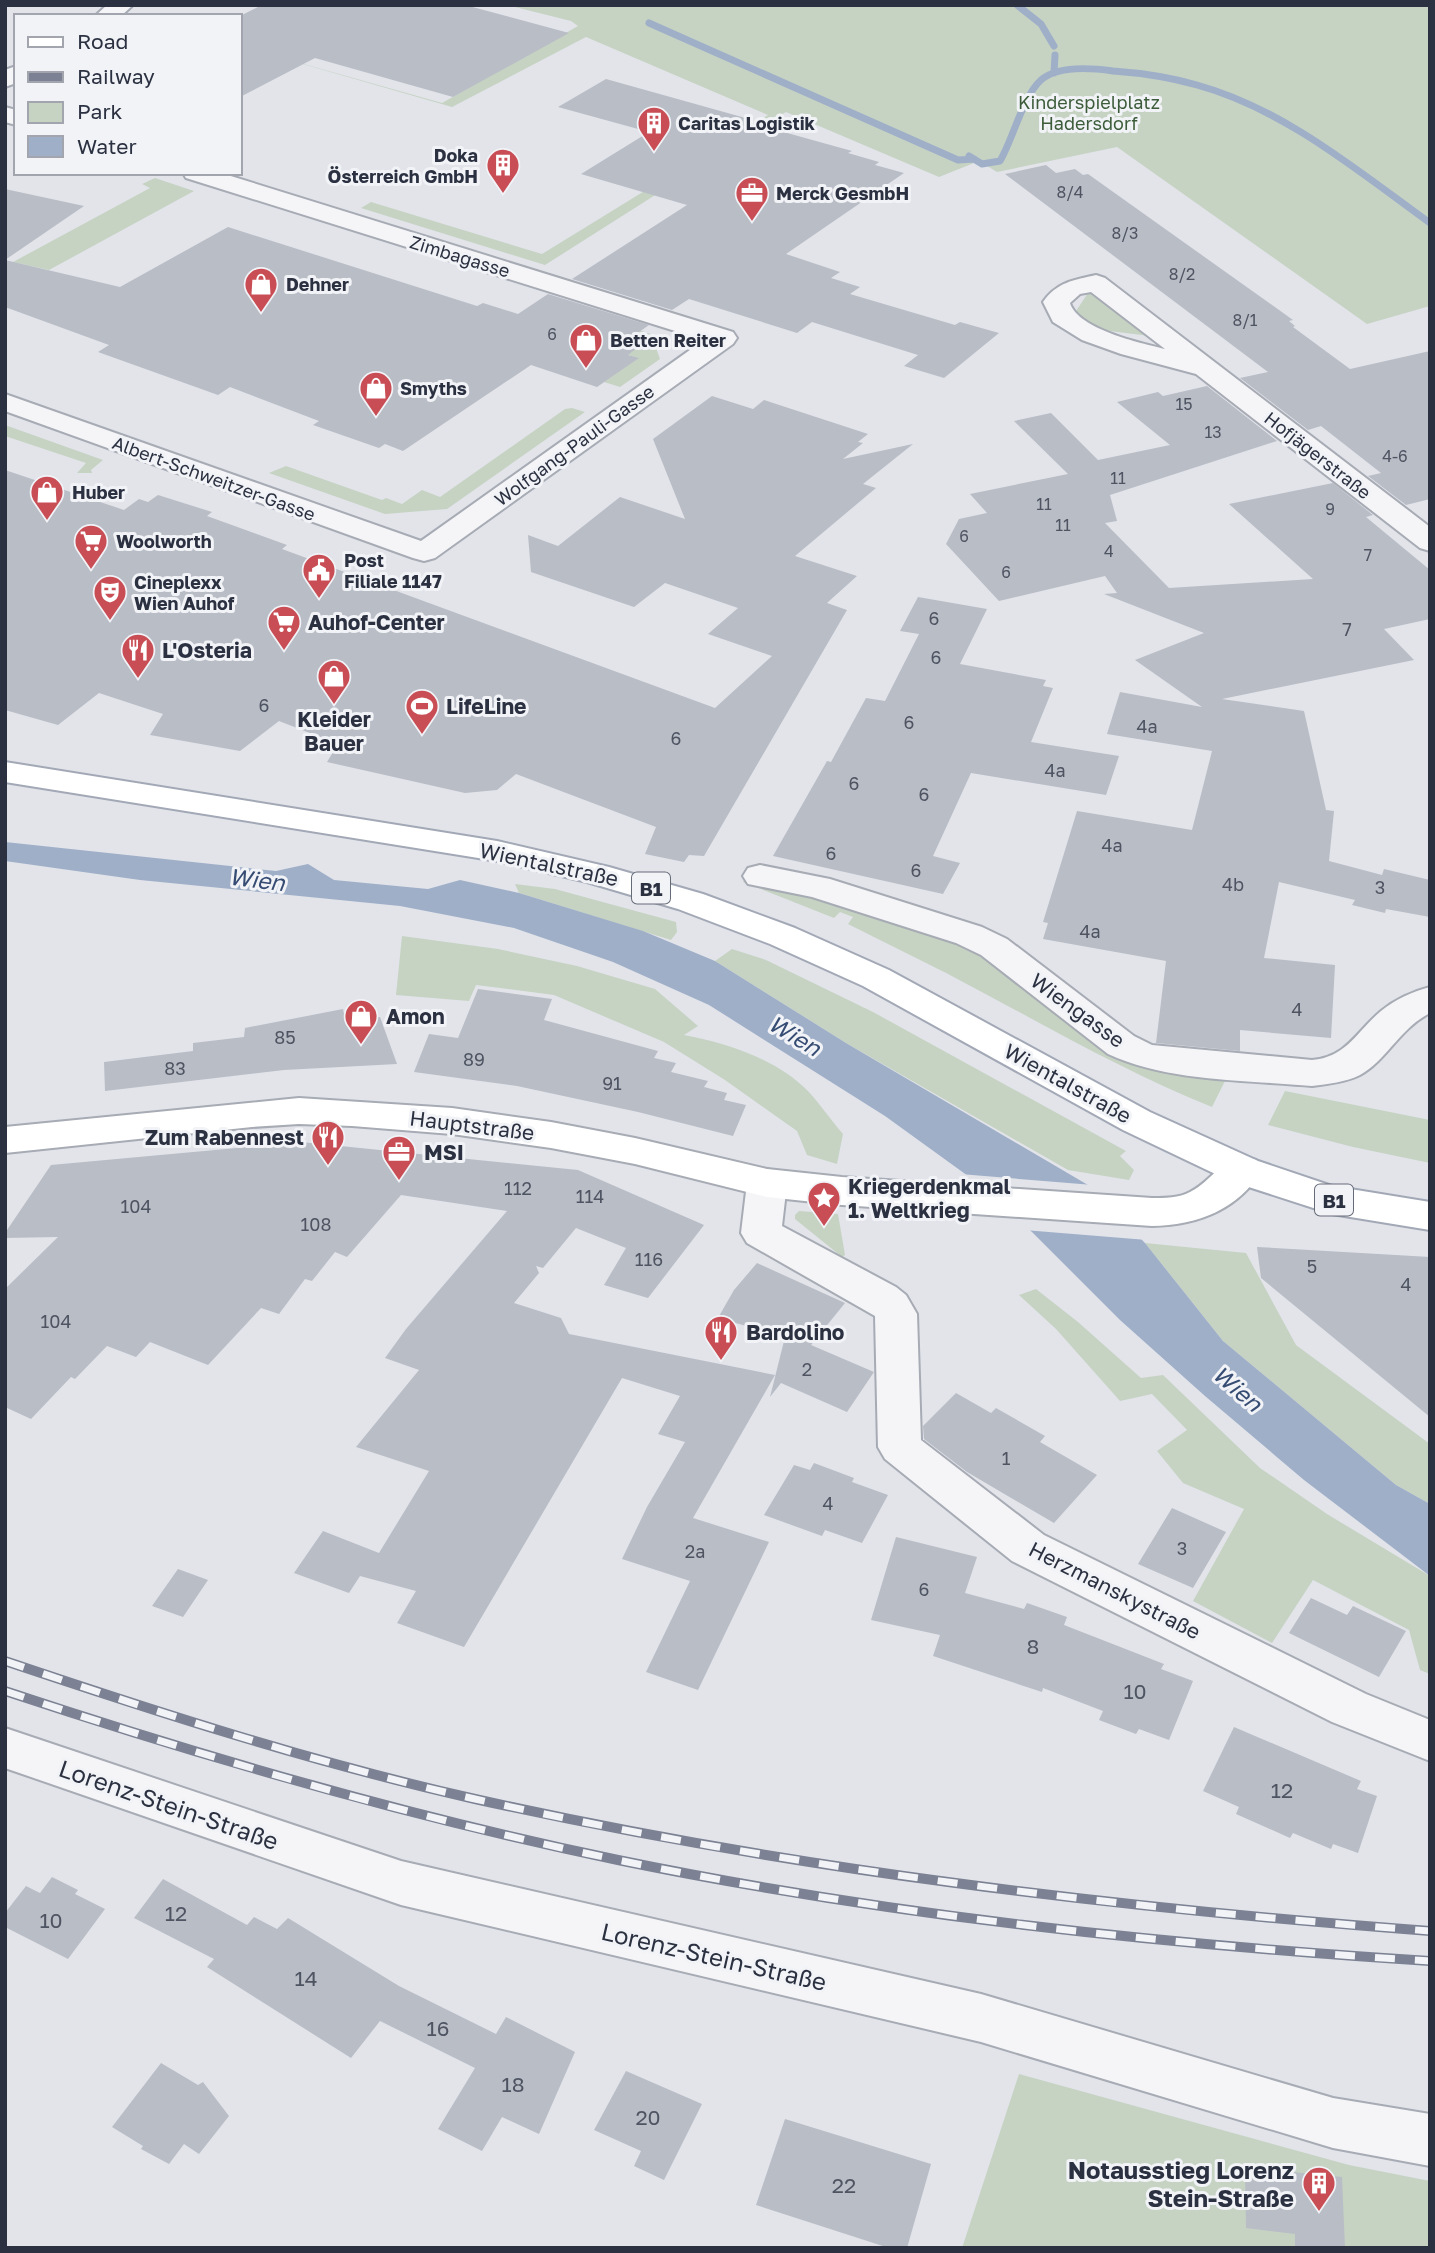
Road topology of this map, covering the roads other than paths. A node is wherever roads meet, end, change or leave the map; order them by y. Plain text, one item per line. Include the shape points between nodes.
1 (201, 175) edge
2 (724, 338) joint
3 (1206, 368) junction
4 (5, 402) edge
5 (1430, 542) edge
6 (424, 552) joint
7 (5, 772) edge
8 (760, 876) dead end
9 (1430, 999) edge
10 (5, 1140) edge
11 (1242, 1170) junction
12 (767, 1183) junction
13 (1430, 1216) edge
14 (1430, 1741) edge
15 (5, 1748) edge
16 (1430, 2140) edge

1 - 2 street, Zimbagasse
2 - 6 street, Wolfgang-Pauli-Gasse
3 - 3 street, Hofjägerstraße via 1096,283 1071,288 1056,302 1061,315 1118,344
3 - 5 street, Hofjägerstraße
4 - 6 street, Albert-Schweitzer-Gasse
7 - 11 main road, Wientalstraße / B1 via 497,851 687,898 867,974 1154,1130
8 - 9 street, Wiengasse via 818,887 969,935 994,947 1121,1045 1163,1060 1312,1073 1345,1067 1390,1021
10 - 12 main road, Hauptstraße via 252,1114 352,1113 551,1135
11 - 12 main road, Hauptstraße via 1222,1192 1196,1208 1152,1212
11 - 13 main road, B1 via 1328,1199
12 - 14 street, Herzmanskystraße via 761,1233 881,1298 896,1314 900,1447 1028,1548 1349,1708
15 - 16 street, Lorenz-Stein-Straße via 401,1883 981,2018 1333,2123

